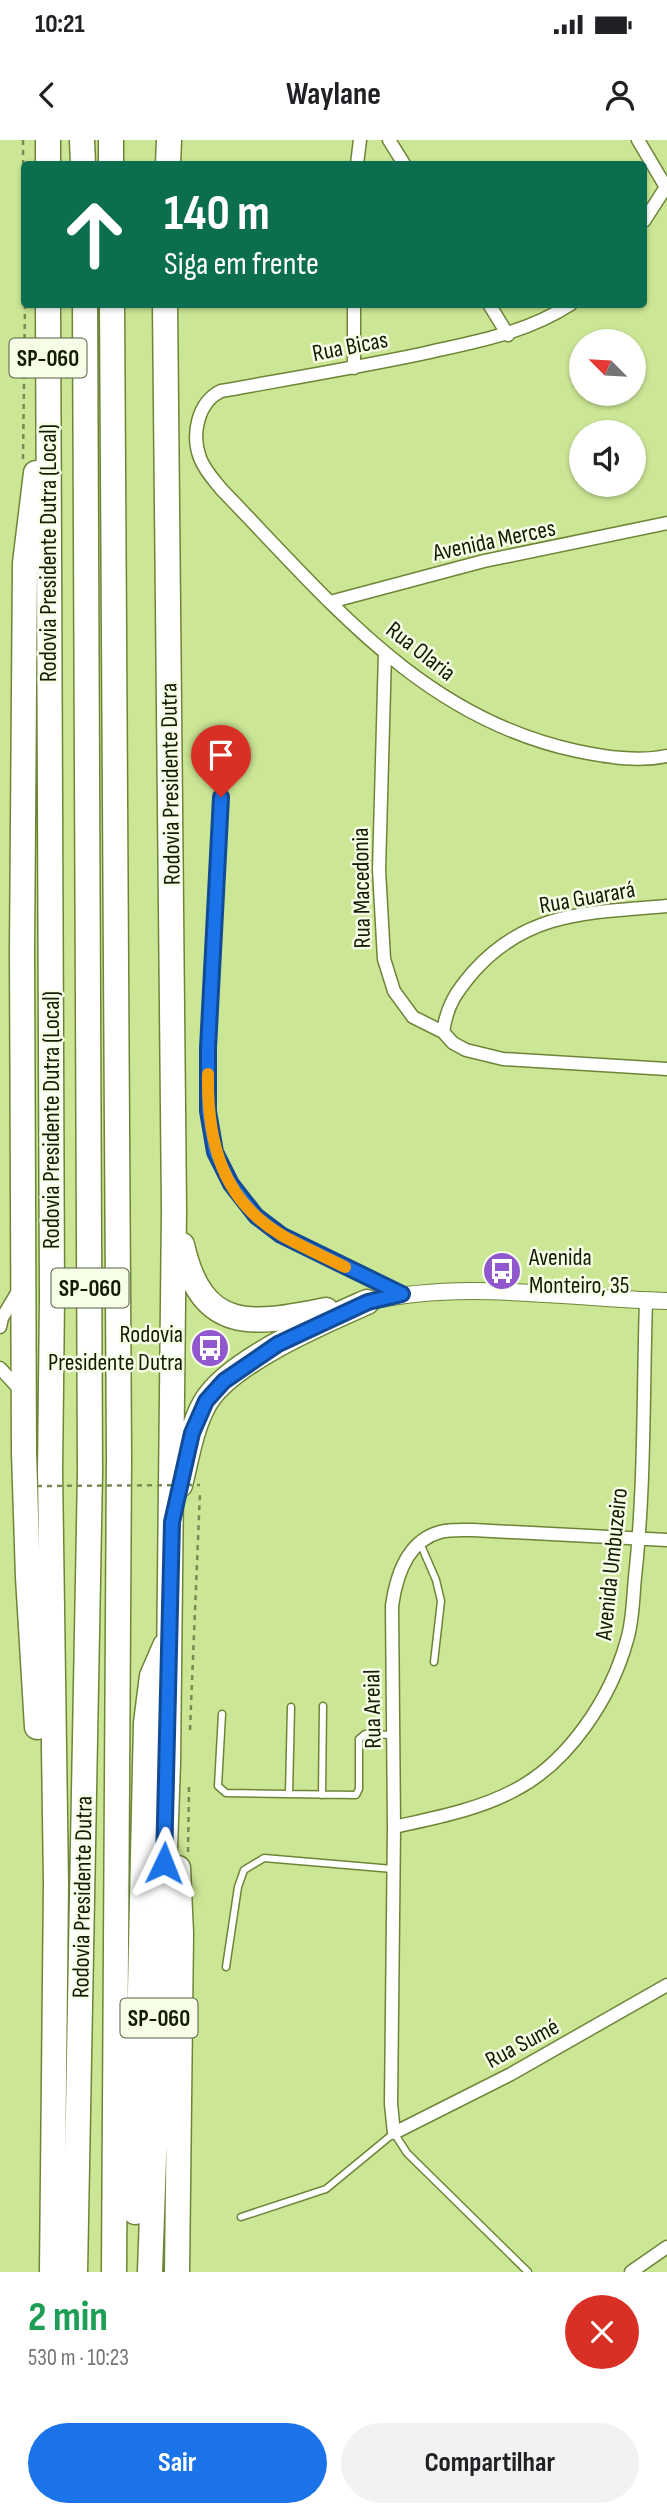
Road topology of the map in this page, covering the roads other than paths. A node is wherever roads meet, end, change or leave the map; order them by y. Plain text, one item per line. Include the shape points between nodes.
1 (48, 140) edge
2 (82, 140) edge
3 (111, 140) edge
4 (161, 140) edge
5 (169, 140) edge
6 (360, 140) edge
7 (389, 140) edge
8 (638, 140) edge
9 (48, 161) edge
10 (83, 161) edge
11 (111, 161) edge
12 (162, 161) edge
13 (168, 161) edge
14 (357, 161) edge
15 (402, 161) edge
16 (666, 188) edge
17 (647, 216) edge
18 (48, 308) edge
19 (85, 308) edge
20 (112, 308) edge
21 (164, 308) edge
22 (354, 308) edge
23 (491, 308) edge
24 (565, 308) edge
25 (508, 335) junction
26 (354, 368) junction
27 (48, 411) junction
28 (206, 471) joint
29 (667, 523) edge
30 (330, 602) junction
31 (385, 653) junction
32 (667, 756) edge
33 (223, 771) dead end
34 (667, 906) edge
35 (443, 1032) junction
36 (667, 1069) edge
37 (174, 1210) junction
38 (24, 1282) junction
39 (402, 1294) junction
40 (646, 1301) junction
41 (667, 1301) edge
42 (368, 1302) junction
43 (0, 1327) edge
44 (0, 1368) edge
45 (24, 1394) junction
46 (172, 1522) junction
47 (639, 1540) junction
48 (667, 1540) edge
49 (420, 1543) junction
50 (170, 1632) junction
51 (434, 1662) dead end
52 (323, 1706) dead end
53 (291, 1707) dead end
54 (222, 1714) dead end
55 (393, 1735) junction
56 (168, 1763) junction
57 (289, 1794) junction
58 (322, 1795) junction
59 (394, 1827) junction
60 (393, 1869) junction
61 (56, 1884) junction
62 (226, 1967) dead end
63 (667, 1985) edge
64 (394, 2133) junction
65 (241, 2217) dead end
66 (667, 2247) edge
67 (52, 2272) edge
68 (75, 2272) edge
69 (114, 2272) edge
70 (134, 2272) edge
71 (150, 2272) edge
72 (177, 2272) edge
73 (528, 2272) edge
74 (631, 2272) edge

1 - 9 highway
2 - 10 highway
3 - 11 highway
4 - 12 highway
5 - 13 highway
6 - 14 street
7 - 15 street
8 - 16 street
16 - 17 street
18 - 27 highway, Rodovia Presidente Dutra (Local) / SP-060
19 - 68 highway, Rodovia Presidente Dutra / SP-060 via 90,1472
20 - 69 highway, Rodovia Presidente Dutra / SP-060 via 119,1457
21 - 37 highway, Rodovia Presidente Dutra / SP-060
22 - 26 street
23 - 25 street
24 - 25 street, Rua Bicas
25 - 26 street, Rua Bicas
26 - 28 street, Rua Bicas via 210,396 199,418 197,446
27 - 38 highway via 25,563
27 - 61 highway, Rodovia Presidente Dutra (Local) / SP-060 via 50,1472
28 - 30 street, Rua Olaria
29 - 30 street, Avenida Merces via 484,561
30 - 31 street, Rua Olaria
31 - 32 street, Rua Olaria via 418,681 509,731 604,757
31 - 35 street, Rua Macedonia via 379,870 384,959 394,991 413,1017
33 - 39 lane via 208,1048 208,1111 215,1152 231,1184 256,1216 281,1235
34 - 35 street, Rua Guarará via 556,918 525,930 489,955 460,988 446,1011
35 - 36 street, Rua Macedonia via 466,1050 503,1059
37 - 42 highway via 187,1269 197,1289 230,1317 273,1321
37 - 46 highway, Rodovia Presidente Dutra / SP-060
38 - 43 street
38 - 45 highway
39 - 40 street via 530,1291
39 - 42 street
40 - 41 street
40 - 47 street, Avenida Umbuzeiro
42 - 46 highway via 278,1344 224,1381 206,1401 192,1433
44 - 45 street
45 - 61 highway via 28,1577 40,1780
46 - 50 highway, Rodovia Presidente Dutra / SP-060
47 - 48 street
47 - 49 street via 473,1530 442,1531
47 - 59 street, Avenida Umbuzeiro via 628,1639 588,1722 557,1761 516,1790 464,1811
49 - 51 lane via 441,1601
49 - 55 street, Rua Areial via 409,1554 391,1606
50 - 56 highway, Rodovia Presidente Dutra / SP-060
50 - 70 highway via 152,1676 146,1723
52 - 58 lane
53 - 57 lane
54 - 57 lane via 221,1791
55 - 58 lane via 365,1734 359,1739 356,1796
55 - 59 street, Rua Areial
56 - 71 highway, Rodovia Presidente Dutra / SP-060
56 - 72 highway via 181,1933
57 - 58 lane
59 - 60 street, Rua Areial
60 - 62 lane via 264,1858 244,1870 238,1887
60 - 64 street, Rua Areial
61 - 67 highway, Rodovia Presidente Dutra (Local) / SP-060
63 - 64 street, Rua Sumé via 511,2074
64 - 65 lane via 326,2189
64 - 73 lane via 407,2153
66 - 74 street

